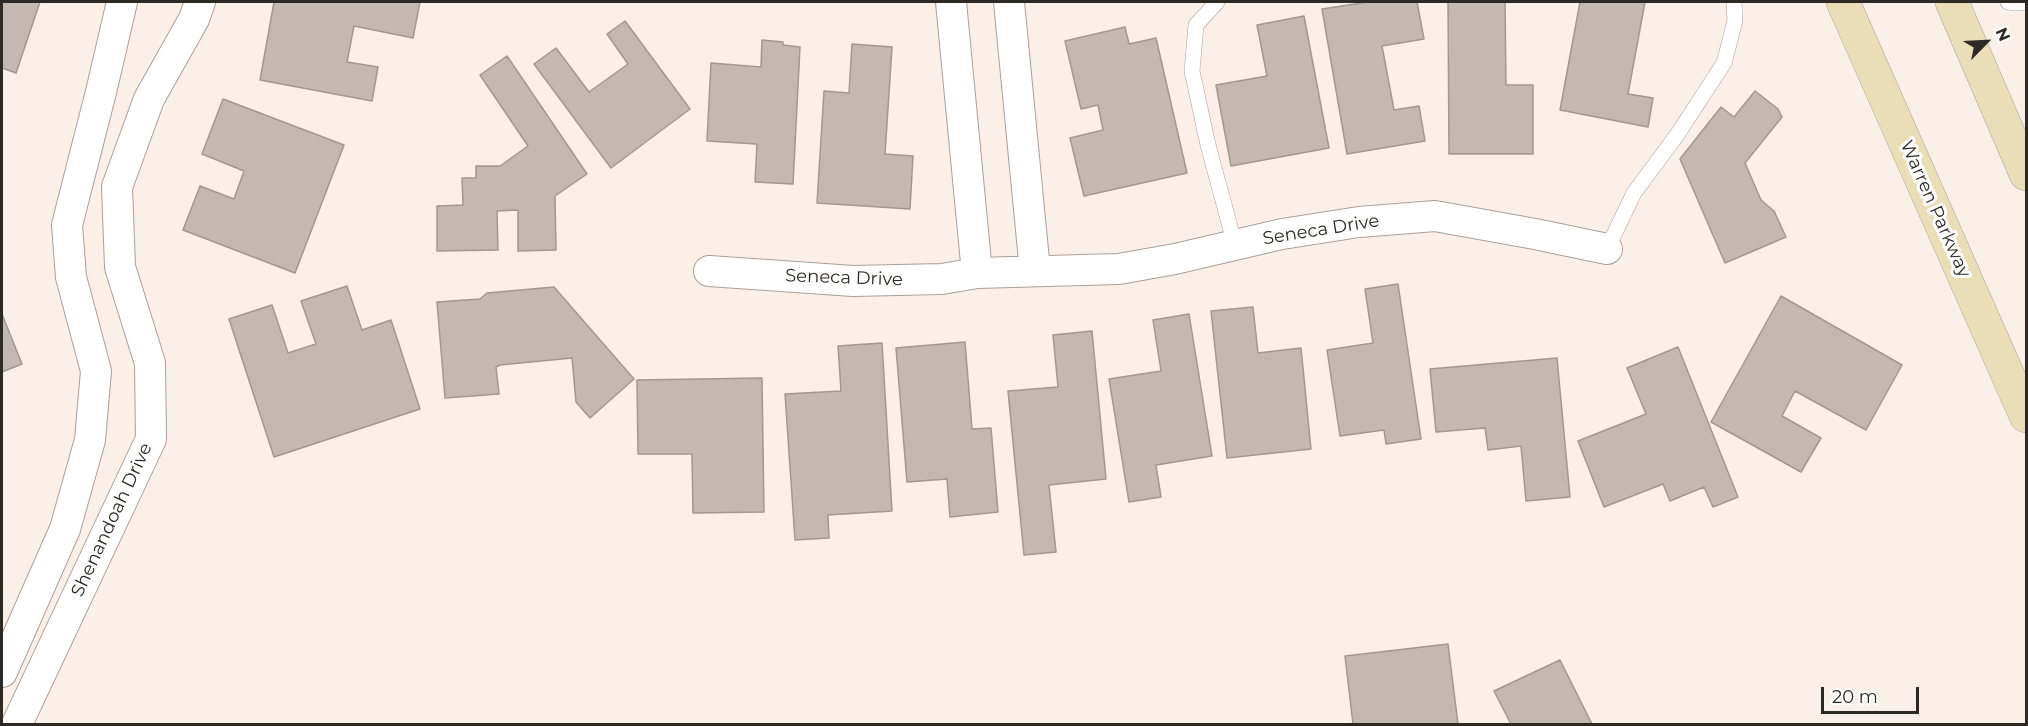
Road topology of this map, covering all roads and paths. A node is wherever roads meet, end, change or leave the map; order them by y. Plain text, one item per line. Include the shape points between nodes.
1 (122, 2) edge
2 (200, 2) edge
3 (951, 2) edge
4 (1009, 2) edge
5 (1217, 2) edge
6 (1734, 2) edge
7 (1843, 2) edge
8 (1952, 2) edge
9 (2008, 2) edge
10 (2026, 2) edge
11 (2026, 174) edge
12 (1235, 245) junction
13 (1607, 249) joint
14 (710, 271) dead end
15 (1035, 271) junction
16 (977, 273) junction
17 (2026, 416) edge
18 (2, 672) edge
19 (17, 724) edge

1 - 18 street via 67,225 71,277 96,371 90,440 65,529
2 - 19 street, Shenandoah Drive via 149,99 117,187 120,267 150,363 151,439
3 - 16 street
4 - 15 street
5 - 12 lane via 1196,25 1191,70
6 - 13 lane via 1735,21 1724,63 1634,193
7 - 17 main road, Warren Parkway
8 - 11 main road
9 - 10 lane
12 - 13 street, Seneca Drive via 1359,222 1435,216
12 - 15 street, Seneca Drive via 1119,269
14 - 16 street, Seneca Drive via 853,281 942,279
15 - 16 street, Seneca Drive

